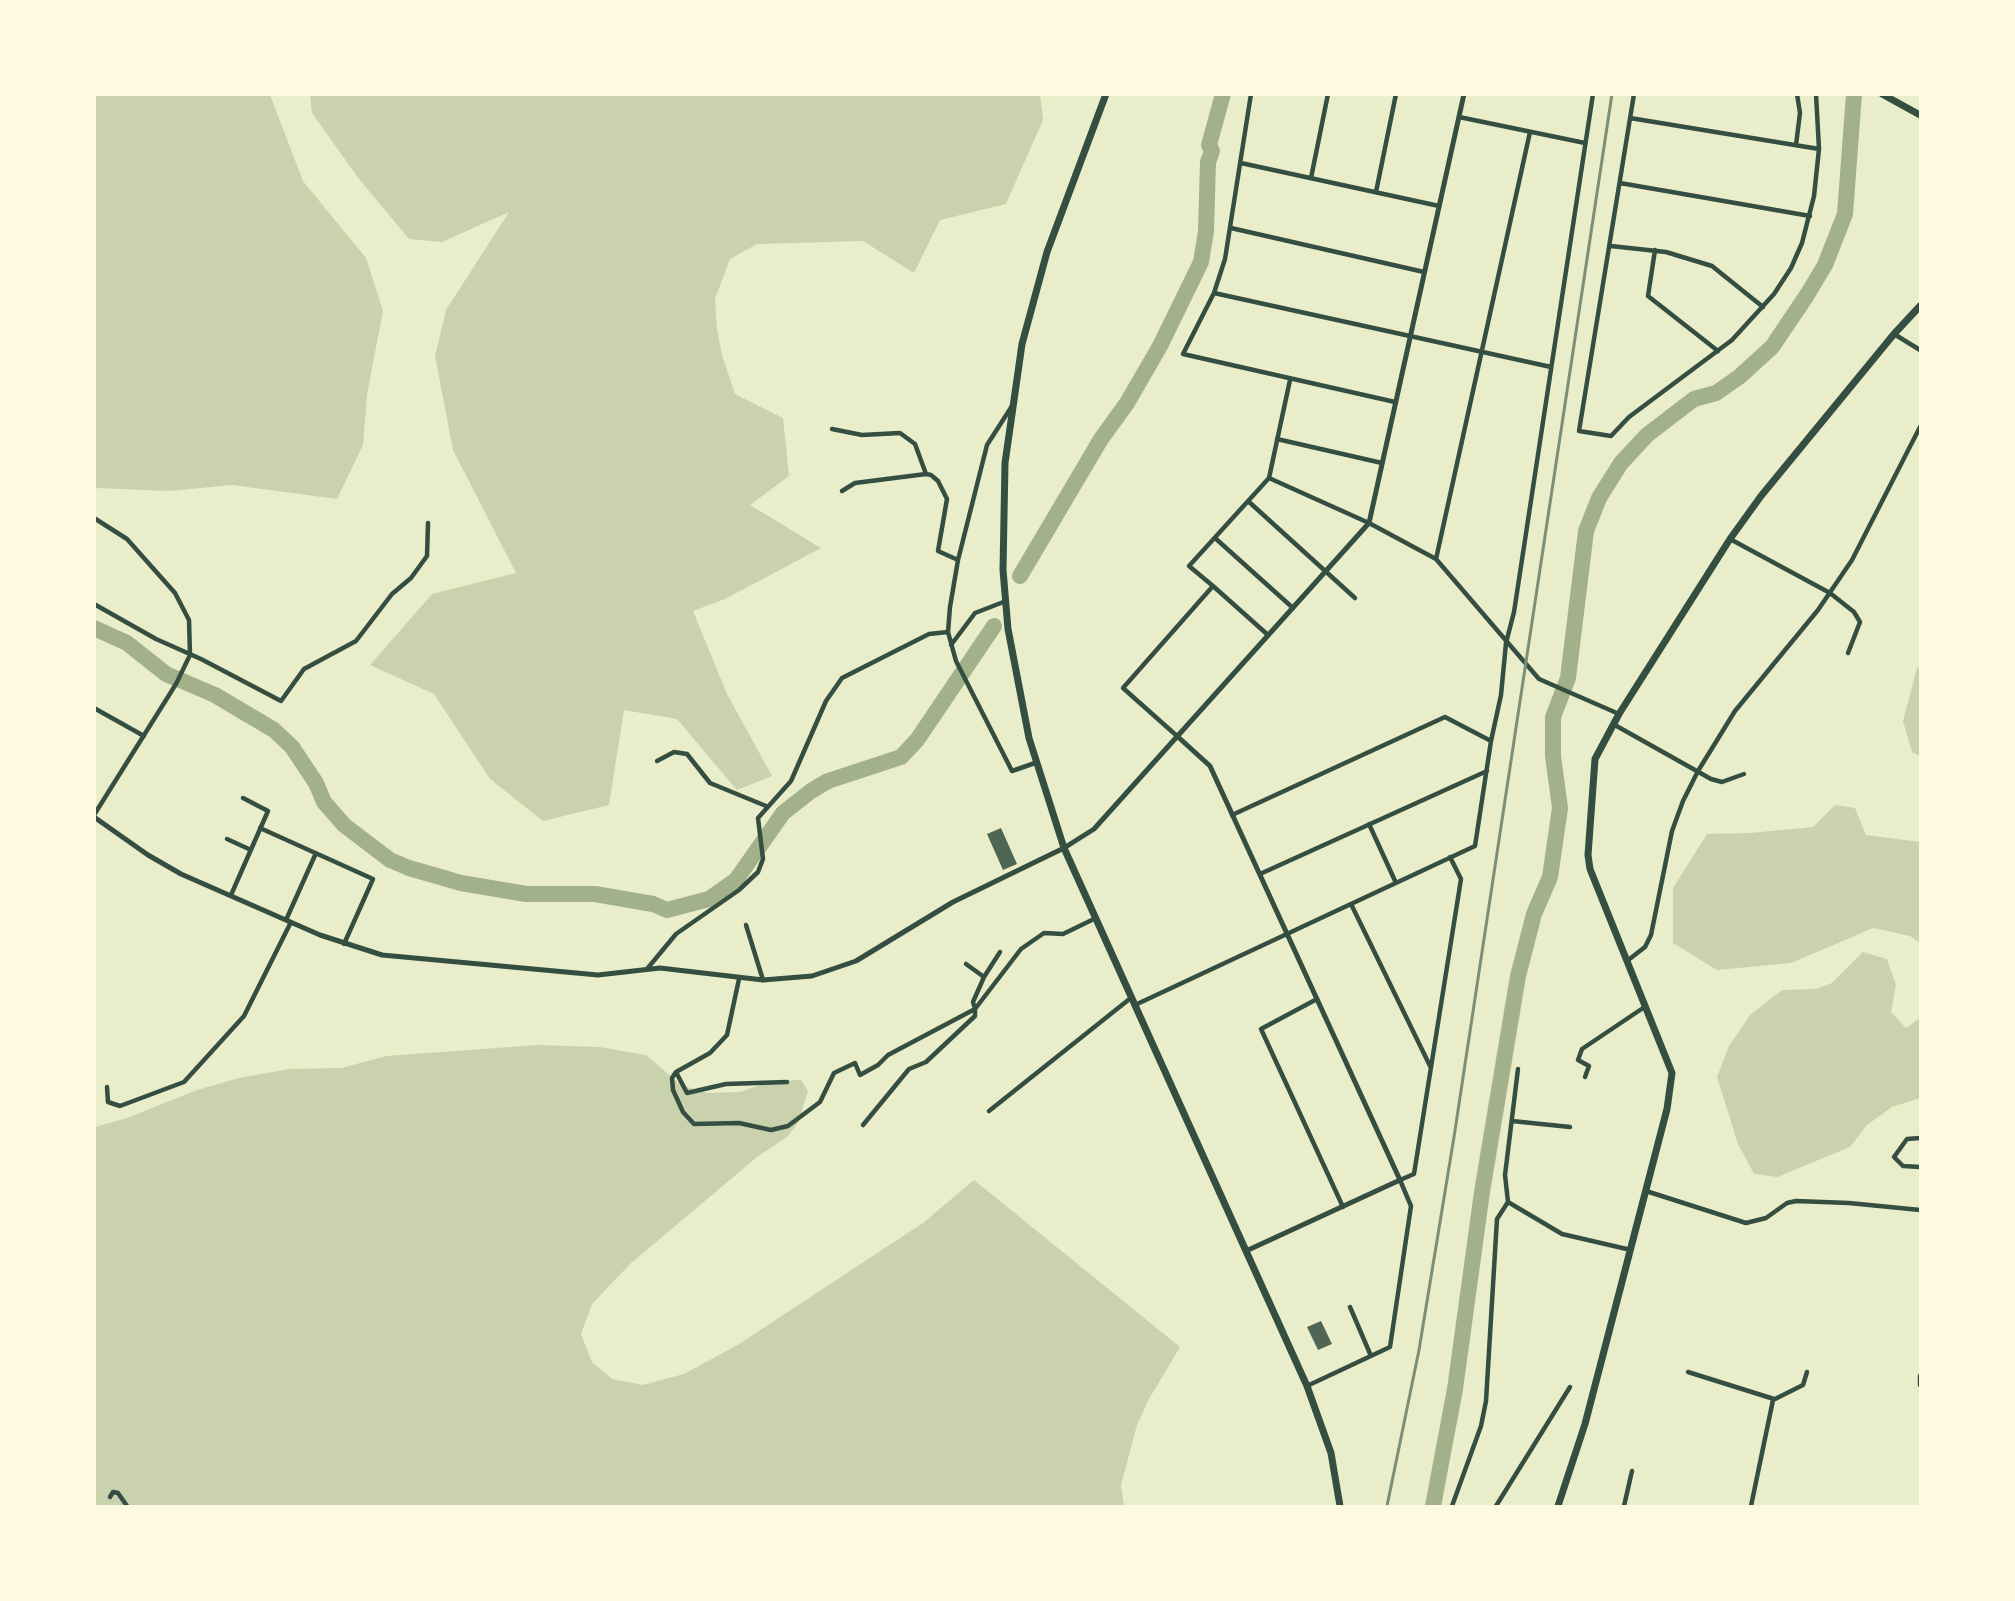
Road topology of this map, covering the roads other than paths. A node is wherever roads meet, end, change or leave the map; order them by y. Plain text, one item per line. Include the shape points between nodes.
1 (1106, 94) edge
2 (1251, 94) edge
3 (1329, 94) edge
4 (1396, 94) edge
5 (1464, 94) edge
6 (1593, 94) edge
7 (1634, 94) edge
8 (1797, 94) edge
9 (1816, 94) edge
10 (1882, 94) edge
11 (1920, 115) edge
12 (1459, 117) junction
13 (1630, 118) junction
14 (1530, 132) junction
15 (1585, 143) junction
16 (1796, 145) junction
17 (1819, 149) junction
18 (1240, 163) junction
19 (1311, 178) junction
20 (1620, 183) junction
21 (1376, 192) junction
22 (1439, 206) junction
23 (1810, 216) junction
24 (1231, 228) junction
25 (1611, 246) junction
26 (1655, 250) junction
27 (1424, 272) junction
28 (1214, 293) junction
29 (1920, 306) edge
30 (1763, 307) junction
31 (1894, 334) junction
32 (1410, 336) junction
33 (1920, 350) edge
34 (1718, 351) junction
35 (1482, 352) junction
36 (1551, 367) junction
37 (1290, 380) junction
38 (1395, 402) junction
39 (1012, 406) junction
40 (1920, 427) edge
41 (832, 429) dead end
42 (1277, 439) junction
43 (1382, 463) junction
44 (926, 474) junction
45 (1269, 478) junction
46 (842, 491) dead end
47 (1248, 501) junction
48 (94, 518) edge
49 (428, 523) dead end
50 (1369, 523) junction
51 (1215, 538) junction
52 (1730, 539) junction
53 (1436, 559) junction
54 (958, 560) junction
55 (1325, 571) junction
56 (1212, 586) junction
57 (1830, 593) junction
58 (1355, 598) dead end
59 (1006, 602) junction
60 (94, 604) edge
61 (1293, 608) junction
62 (948, 632) junction
63 (1268, 635) junction
64 (1506, 643) junction
65 (951, 645) junction
66 (1848, 653) dead end
67 (190, 655) junction
68 (94, 708) edge
69 (1619, 714) junction
70 (1613, 724) junction
71 (144, 736) junction
72 (1177, 736) junction
73 (1491, 741) junction
74 (657, 761) dead end
75 (1035, 763) junction
76 (1487, 771) junction
77 (1698, 771) junction
78 (1744, 774) dead end
79 (243, 798) dead end
80 (766, 806) junction
81 (1232, 815) junction
82 (94, 816) edge
83 (1370, 824) junction
84 (260, 828) junction
85 (226, 839) dead end
86 (1064, 848) junction
87 (251, 850) junction
88 (316, 853) junction
89 (1450, 857) junction
90 (1260, 874) junction
91 (1396, 883) junction
92 (231, 896) junction
93 (1351, 904) junction
94 (1096, 918) junction
95 (288, 921) junction
96 (746, 925) dead end
97 (1287, 934) junction
98 (344, 944) junction
99 (1000, 952) dead end
100 (1627, 961) junction
101 (966, 964) dead end
102 (647, 969) junction
103 (984, 977) junction
104 (739, 979) junction
105 (763, 980) junction
106 (1132, 997) junction
107 (1317, 999) junction
108 (1135, 1005) junction
109 (1646, 1006) junction
110 (975, 1009) junction
111 (1431, 1068) junction
112 (1518, 1069) dead end
113 (676, 1072) junction
114 (1585, 1077) dead end
115 (787, 1082) dead end
116 (107, 1087) dead end
117 (989, 1111) dead end
118 (1512, 1121) junction
119 (863, 1125) dead end
120 (1570, 1127) dead end
121 (1920, 1138) edge
122 (1920, 1167) edge
123 (1400, 1180) junction
124 (1646, 1191) junction
125 (1508, 1202) junction
126 (1343, 1206) junction
127 (1920, 1210) edge
128 (1631, 1250) junction
129 (1246, 1251) junction
130 (1350, 1307) dead end
131 (1371, 1356) junction
132 (1689, 1372) dead end
133 (1807, 1372) dead end
134 (1920, 1376) edge
135 (1920, 1385) edge
136 (1307, 1386) junction
137 (1570, 1387) dead end
138 (1774, 1399) junction
139 (1632, 1471) dead end
140 (110, 1497) dead end
141 (127, 1506) edge
142 (1340, 1506) edge
143 (1452, 1506) edge
144 (1496, 1506) edge
145 (1558, 1506) edge
146 (1624, 1506) edge
147 (1751, 1506) edge

1 - 39 main road via 1035,291
2 - 18 street
3 - 19 street
4 - 21 street
5 - 12 street
6 - 15 street
7 - 13 street
8 - 16 street via 1800,113
9 - 17 street
10 - 11 main road
12 - 14 street
12 - 22 street
13 - 16 street
13 - 20 street
14 - 15 street
14 - 35 street
15 - 36 street
16 - 17 street
17 - 23 street
18 - 19 street
18 - 24 street
19 - 21 street
20 - 23 street
20 - 25 street
21 - 22 street
22 - 27 street
23 - 30 street via 1791,268
24 - 27 street
24 - 28 street
25 - 26 street
25 - 34 street via 1580,431 1611,436 1629,417
26 - 30 street via 1712,266
26 - 34 street via 1648,296
27 - 32 street
28 - 32 street
28 - 37 street via 1183,354
29 - 31 main road
30 - 34 street
31 - 33 street
31 - 52 main road
32 - 35 street
32 - 38 street
35 - 36 street
35 - 53 street
36 - 64 street
37 - 38 street
37 - 42 street
38 - 43 street
39 - 54 street via 987,445
39 - 59 main road via 1003,506
40 - 57 street via 1861,543
41 - 44 street via 862,435 900,433 915,444
42 - 43 street
42 - 45 street
43 - 50 street
44 - 46 street via 855,483
44 - 54 street via 938,481 947,499 938,551
45 - 47 street
45 - 50 street
47 - 51 street
47 - 55 street
48 - 67 street via 127,539 175,593 189,620
49 - 67 street via 427,556 411,578 396,589 356,641 304,669 281,701
50 - 53 street
50 - 55 street
51 - 56 street via 1190,566
51 - 61 street
52 - 57 street
52 - 69 main road
53 - 64 street
54 - 62 street
55 - 58 street
55 - 61 street
56 - 63 street
56 - 72 street via 1124,688
57 - 66 street via 1854,612 1860,622
57 - 77 street via 1735,711
59 - 65 street via 975,613
59 - 75 main road
60 - 67 street
61 - 63 street
62 - 65 street
62 - 80 street via 929,634 842,678 826,701 791,781
63 - 72 street
64 - 69 street via 1545,683
64 - 73 street
65 - 75 street via 1012,771
67 - 71 street
68 - 71 street
69 - 70 main road
70 - 77 street
70 - 100 main road via 1598,749 1592,771 1588,855 1596,887
71 - 82 street
72 - 81 street via 1210,766
72 - 86 street via 1094,830
73 - 76 street
73 - 81 street via 1446,717
74 - 80 street via 674,752 687,754 710,783
75 - 86 main road
76 - 83 street
76 - 89 street via 1475,846
77 - 78 street via 1722,782
77 - 100 street via 1672,831 1651,936 1645,947
79 - 84 street via 268,811
80 - 102 street via 758,818 761,866 753,879 675,934
81 - 90 street
82 - 92 street via 163,864
83 - 90 street
83 - 91 street
84 - 87 street
84 - 88 street
85 - 87 street
86 - 94 main road
86 - 105 street via 953,902 856,961 812,976
87 - 92 street
88 - 95 street
88 - 98 street via 373,879
89 - 91 street
89 - 111 street via 1461,879
90 - 97 street
91 - 93 street
92 - 95 street
93 - 97 street
93 - 111 street
94 - 106 main road
94 - 110 street via 1063,934 1044,933 1034,939 1021,949
95 - 98 street
95 - 116 street via 244,1016 184,1082 120,1106 108,1102
96 - 105 street
97 - 107 street
97 - 108 street
98 - 102 street via 407,959 586,974
99 - 103 street
100 - 109 main road
101 - 103 street
102 - 104 street via 675,969
103 - 110 street via 973,1002
104 - 105 street
104 - 113 street via 727,1035 710,1053
106 - 108 main road
106 - 117 street
107 - 123 street
107 - 126 street via 1261,1029
108 - 129 main road
109 - 114 street via 1582,1049 1578,1059 1589,1066
109 - 124 main road via 1672,1073
110 - 113 street via 888,1055 860,1075 855,1063 834,1073 814,1108 778,1129 739,1123 694,1124 683,1112 673,1090
110 - 119 street via 975,1016 926,1062 909,1069
111 - 123 street via 1414,1174
112 - 118 street
113 - 115 street via 687,1093 726,1084
118 - 120 street
118 - 125 street via 1504,1175
121 - 122 street via 1907,1139 1894,1156 1903,1166
123 - 126 street
123 - 131 street via 1411,1206 1390,1347
124 - 127 street via 1746,1223 1766,1218 1796,1201
124 - 128 main road
125 - 128 street via 1562,1234
125 - 143 street via 1497,1219 1486,1401
126 - 129 street
128 - 145 main road via 1585,1424
129 - 136 main road
130 - 131 street
131 - 136 street
132 - 138 street
133 - 138 street via 1803,1385
134 - 135 street
136 - 142 main road via 1331,1453
137 - 144 street
138 - 147 street
139 - 146 street
140 - 141 street via 113,1492 118,1493

